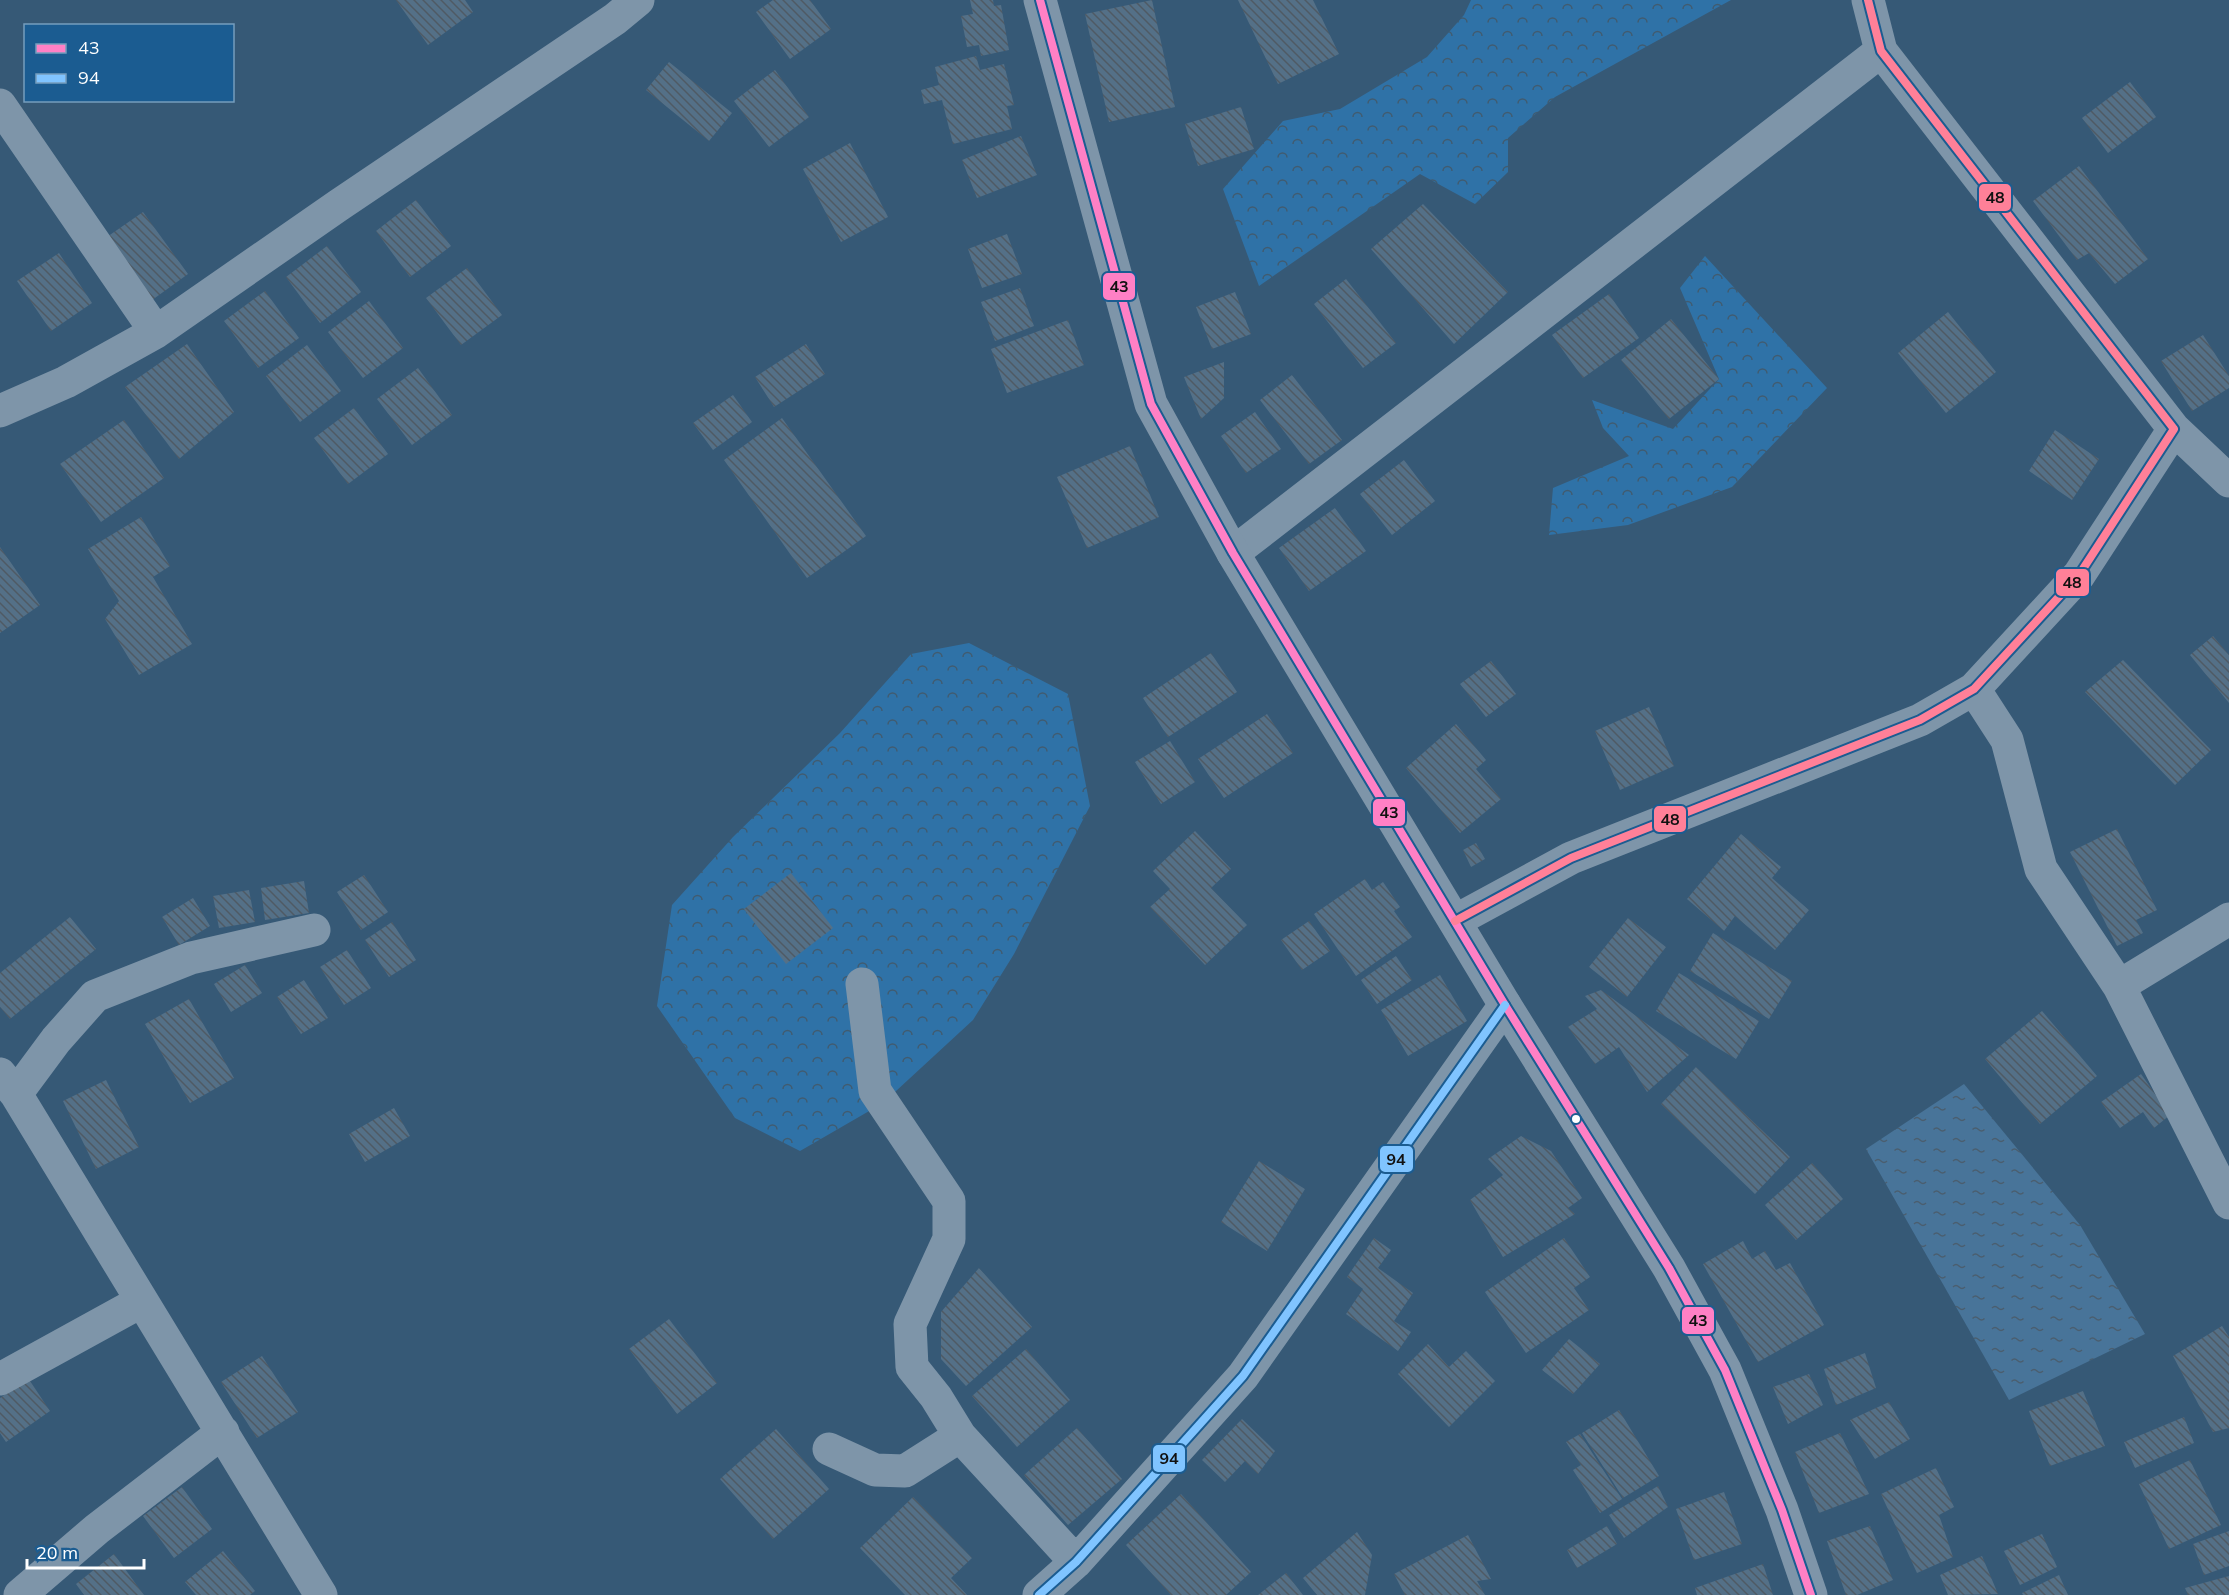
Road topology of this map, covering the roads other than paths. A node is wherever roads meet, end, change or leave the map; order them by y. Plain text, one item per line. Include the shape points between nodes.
1 (638, 0) edge
2 (1868, 0) edge
3 (1047, 2) edge
4 (1881, 51) junction
5 (0, 105) edge
6 (156, 332) junction
7 (0, 411) edge
8 (2174, 429) junction
9 (2229, 481) edge
10 (1233, 553) junction
11 (1974, 689) junction
12 (2229, 920) edge
13 (1455, 921) junction
14 (314, 930) dead end
15 (862, 984) dead end
16 (2119, 986) junction
17 (1505, 1005) junction
18 (8, 1084) edge
19 (2229, 1203) edge
20 (142, 1301) junction
21 (0, 1379) edge
22 (223, 1432) junction
23 (960, 1436) junction
24 (829, 1449) dead end
25 (1076, 1562) junction
26 (20, 1595) edge
27 (321, 1595) edge
28 (1039, 1595) edge
29 (1811, 1595) edge

1 - 6 main road
2 - 4 main road
3 - 10 main road via 1152,404
4 - 8 main road
4 - 10 main road
5 - 6 main road
6 - 7 main road via 66,382
8 - 9 main road
8 - 11 main road via 2079,575
10 - 13 main road
11 - 13 main road via 1920,720 1571,858
11 - 16 main road via 2007,740 2041,869
12 - 16 main road
13 - 17 main road
14 - 18 main road via 191,958 95,996 56,1041
15 - 23 main road via 875,1091 949,1201 949,1239 910,1324 912,1367
16 - 19 main road
17 - 25 main road via 1243,1376
17 - 29 main road via 1669,1268 1725,1370 1782,1510
18 - 20 main road
20 - 21 main road
20 - 22 main road
22 - 26 main road via 97,1528
22 - 27 main road
23 - 24 main road via 905,1471 874,1470
23 - 25 main road
25 - 28 main road

